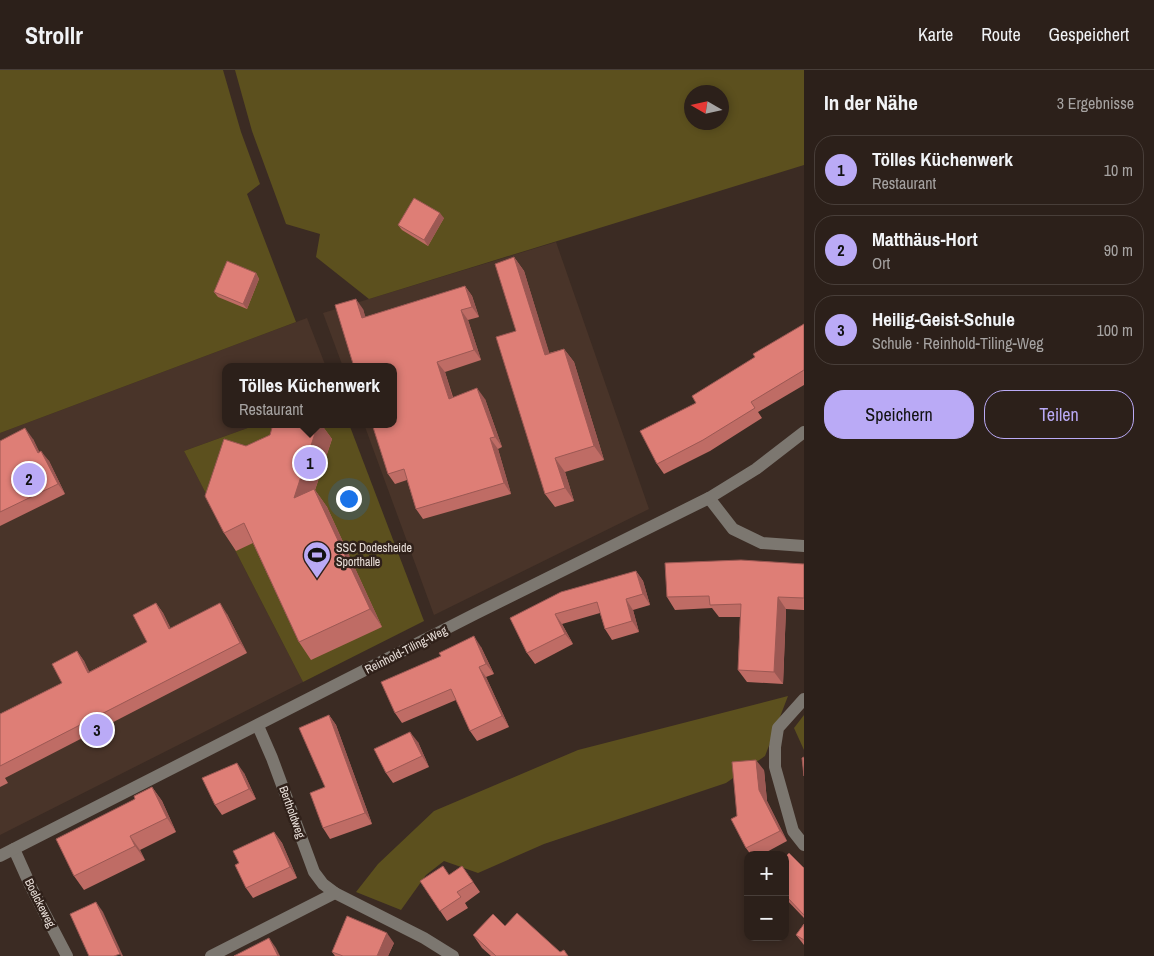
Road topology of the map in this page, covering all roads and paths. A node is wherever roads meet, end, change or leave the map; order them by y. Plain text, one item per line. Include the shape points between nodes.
1 (804, 432) edge
2 (709, 498) junction
3 (804, 546) edge
4 (804, 699) edge
5 (258, 726) junction
6 (804, 845) edge
7 (14, 850) junction
8 (0, 856) edge
9 (335, 893) junction
10 (67, 956) edge
11 (211, 956) edge
12 (453, 956) edge

1 - 2 street, Reinhold-Tiling-Weg via 756,469
2 - 3 street via 733,530 762,542
2 - 5 street, Reinhold-Tiling-Weg
4 - 6 street via 778,728 774,767 794,831
5 - 7 street, Reinhold-Tiling-Weg
5 - 9 street, Bertholdweg via 314,872
7 - 8 street, Reinhold-Tiling-Weg
7 - 10 street, Boelckeweg
9 - 11 street
9 - 12 street, Bertholdweg

